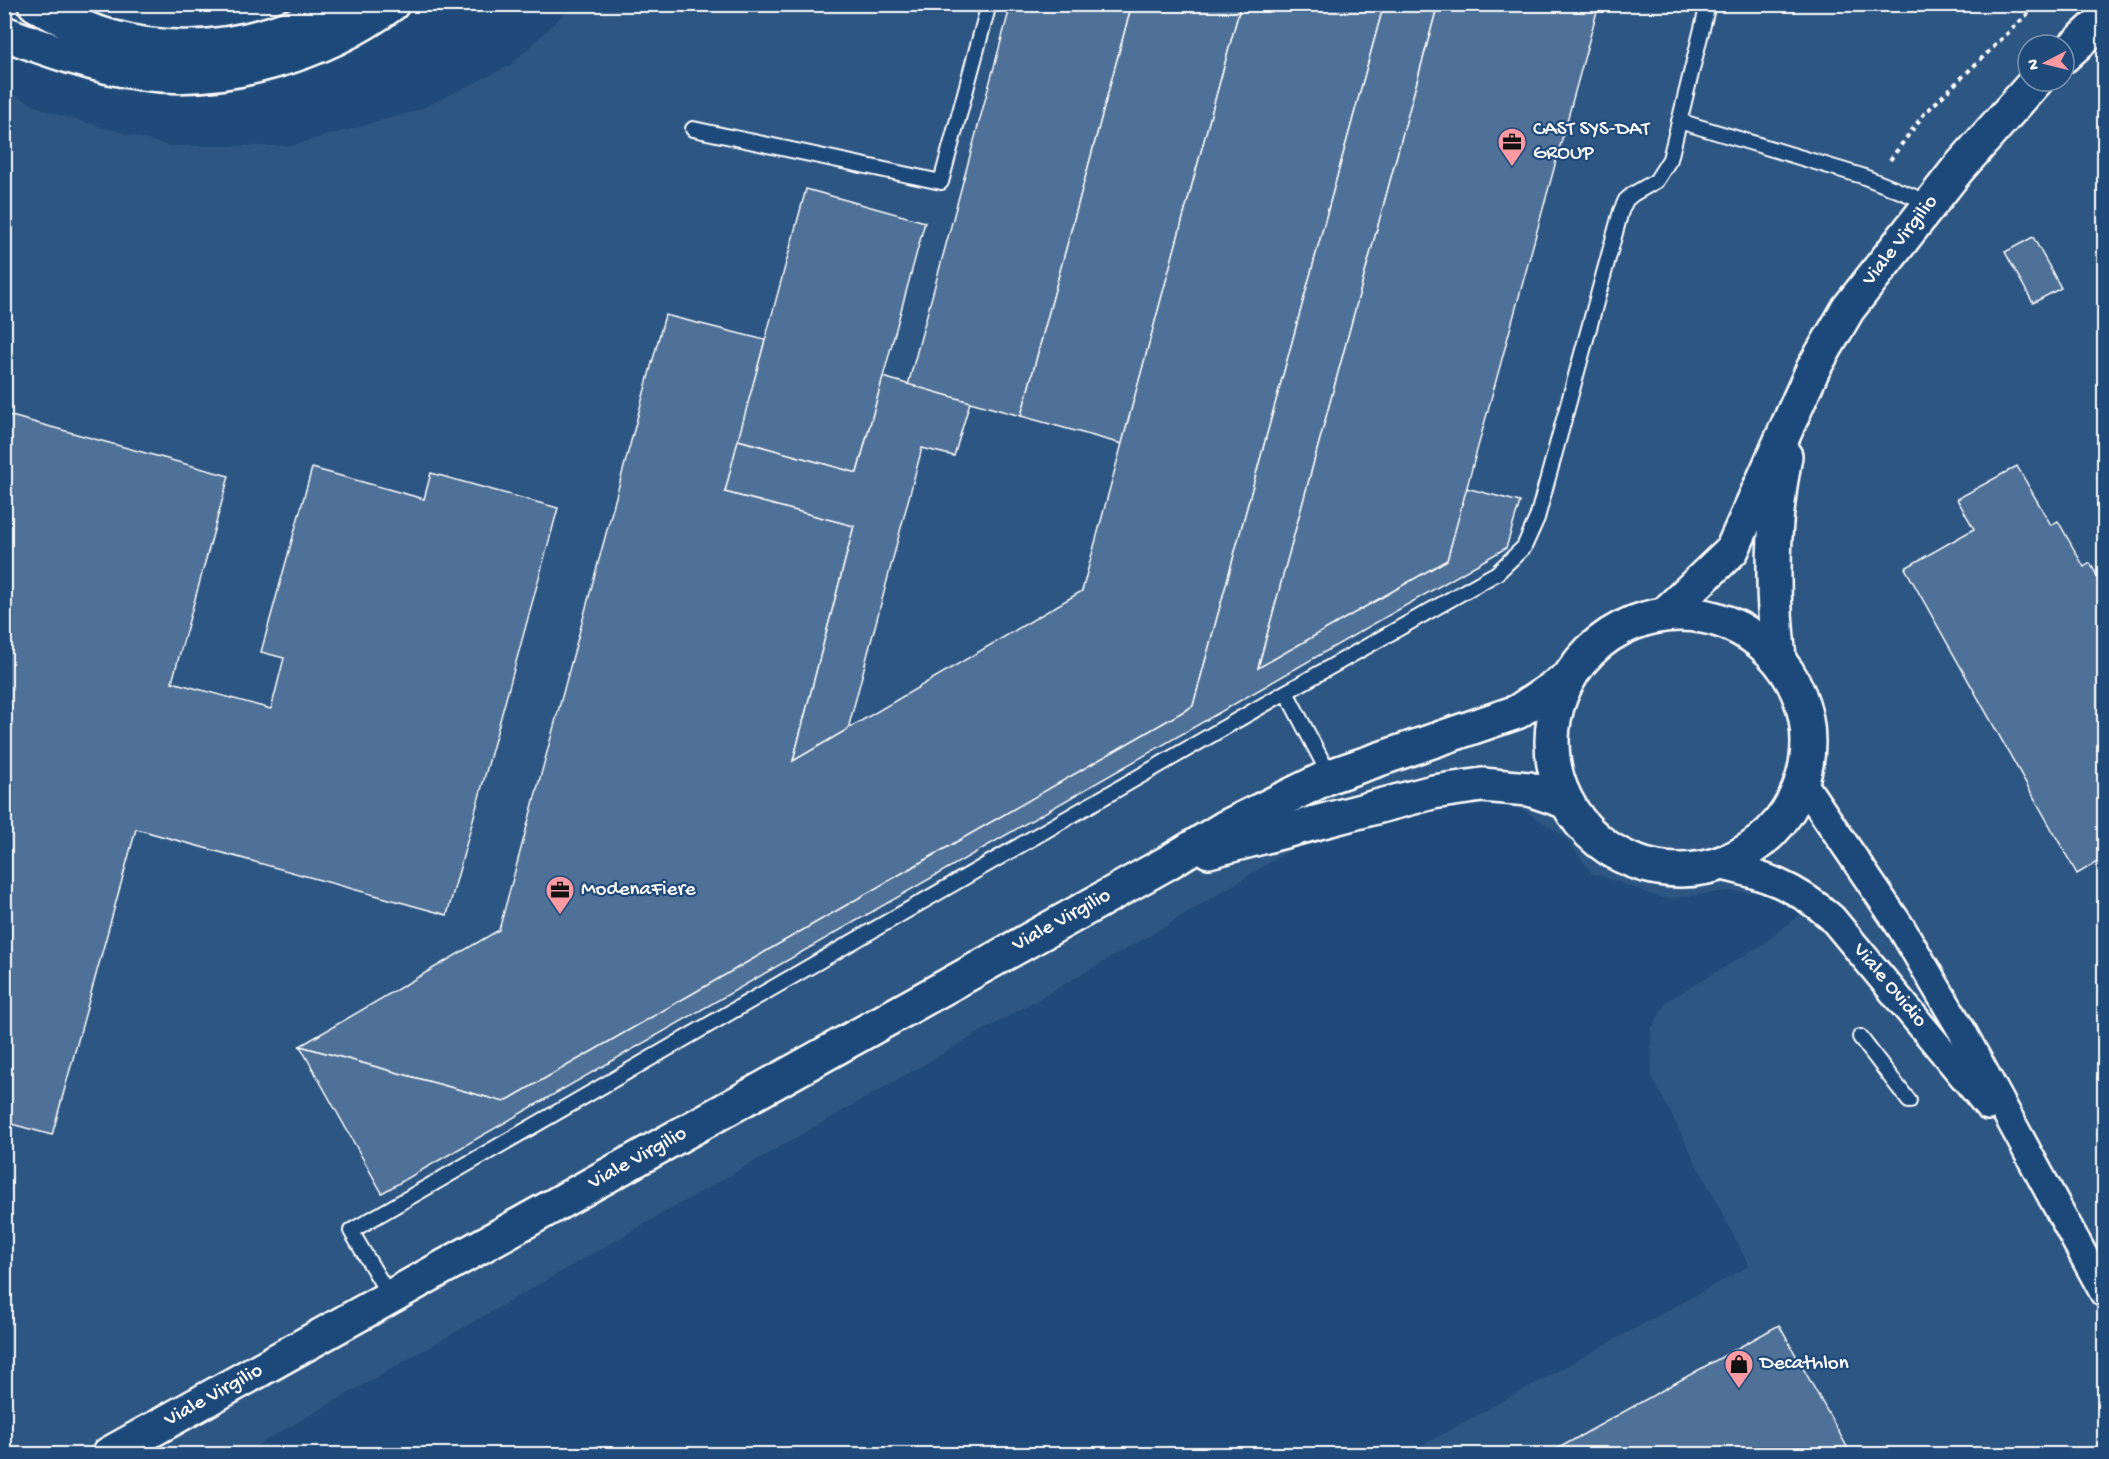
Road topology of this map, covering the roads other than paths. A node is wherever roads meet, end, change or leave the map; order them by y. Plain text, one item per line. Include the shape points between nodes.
1 (35, 4) edge
2 (342, 4) edge
3 (392, 4) edge
4 (989, 4) edge
5 (1708, 4) edge
6 (2104, 19) edge
7 (4, 33) edge
8 (2076, 45) edge
9 (2026, 93) edge
10 (1679, 121) junction
11 (693, 129) dead end
12 (1930, 203) junction
13 (1793, 419) junction
14 (1665, 614) junction
15 (1779, 658) junction
16 (1568, 678) junction
17 (1287, 692) junction
18 (1330, 776) junction
19 (1803, 783) junction
20 (1567, 802) junction
21 (1167, 863) junction
22 (1718, 865) junction
23 (1860, 1037) dead end
24 (1909, 1101) dead end
25 (2027, 1153) junction
26 (2104, 1293) edge
27 (390, 1297) junction
28 (109, 1455) edge

1 - 2 main road via 96,34 131,44 173,49 209,47 282,32
3 - 7 main road via 338,37 298,54 252,67 184,75 141,73 93,62
4 - 11 lane via 941,182
5 - 10 lane
6 - 8 main road
9 - 12 main road, Viale Virgilio
10 - 12 lane via 1875,181
10 - 17 lane via 1663,173 1626,200 1621,211 1562,435 1524,548 1497,573
12 - 13 main road, Viale Virgilio via 1848,309 1814,369
13 - 14 main road, Viale Virgilio via 1732,550
13 - 15 main road, Viale Virgilio via 1774,543 1772,602
14 - 15 main road via 1696,614 1727,622 1755,637
14 - 16 main road via 1636,621 1609,634 1586,654
15 - 19 main road via 1797,686 1807,717 1809,751
16 - 18 main road, Viale Virgilio via 1510,716
16 - 20 main road via 1554,719 1552,740 1556,772
17 - 18 lane
17 - 27 lane via 351,1231
18 - 21 main road, Viale Virgilio via 1226,827
19 - 22 main road via 1790,811 1770,835 1746,853
19 - 25 street, Viale Ovidio via 1902,929
20 - 21 main road, Viale Virgilio via 1529,789 1482,785 1433,792
20 - 22 main road via 1584,827 1606,847 1632,862 1675,871
21 - 27 main road, Viale Virgilio
22 - 25 street, Viale Ovidio via 1763,875 1812,901 1832,918
23 - 24 lane
25 - 26 street, Viale Ovidio
27 - 28 main road, Viale Virgilio

